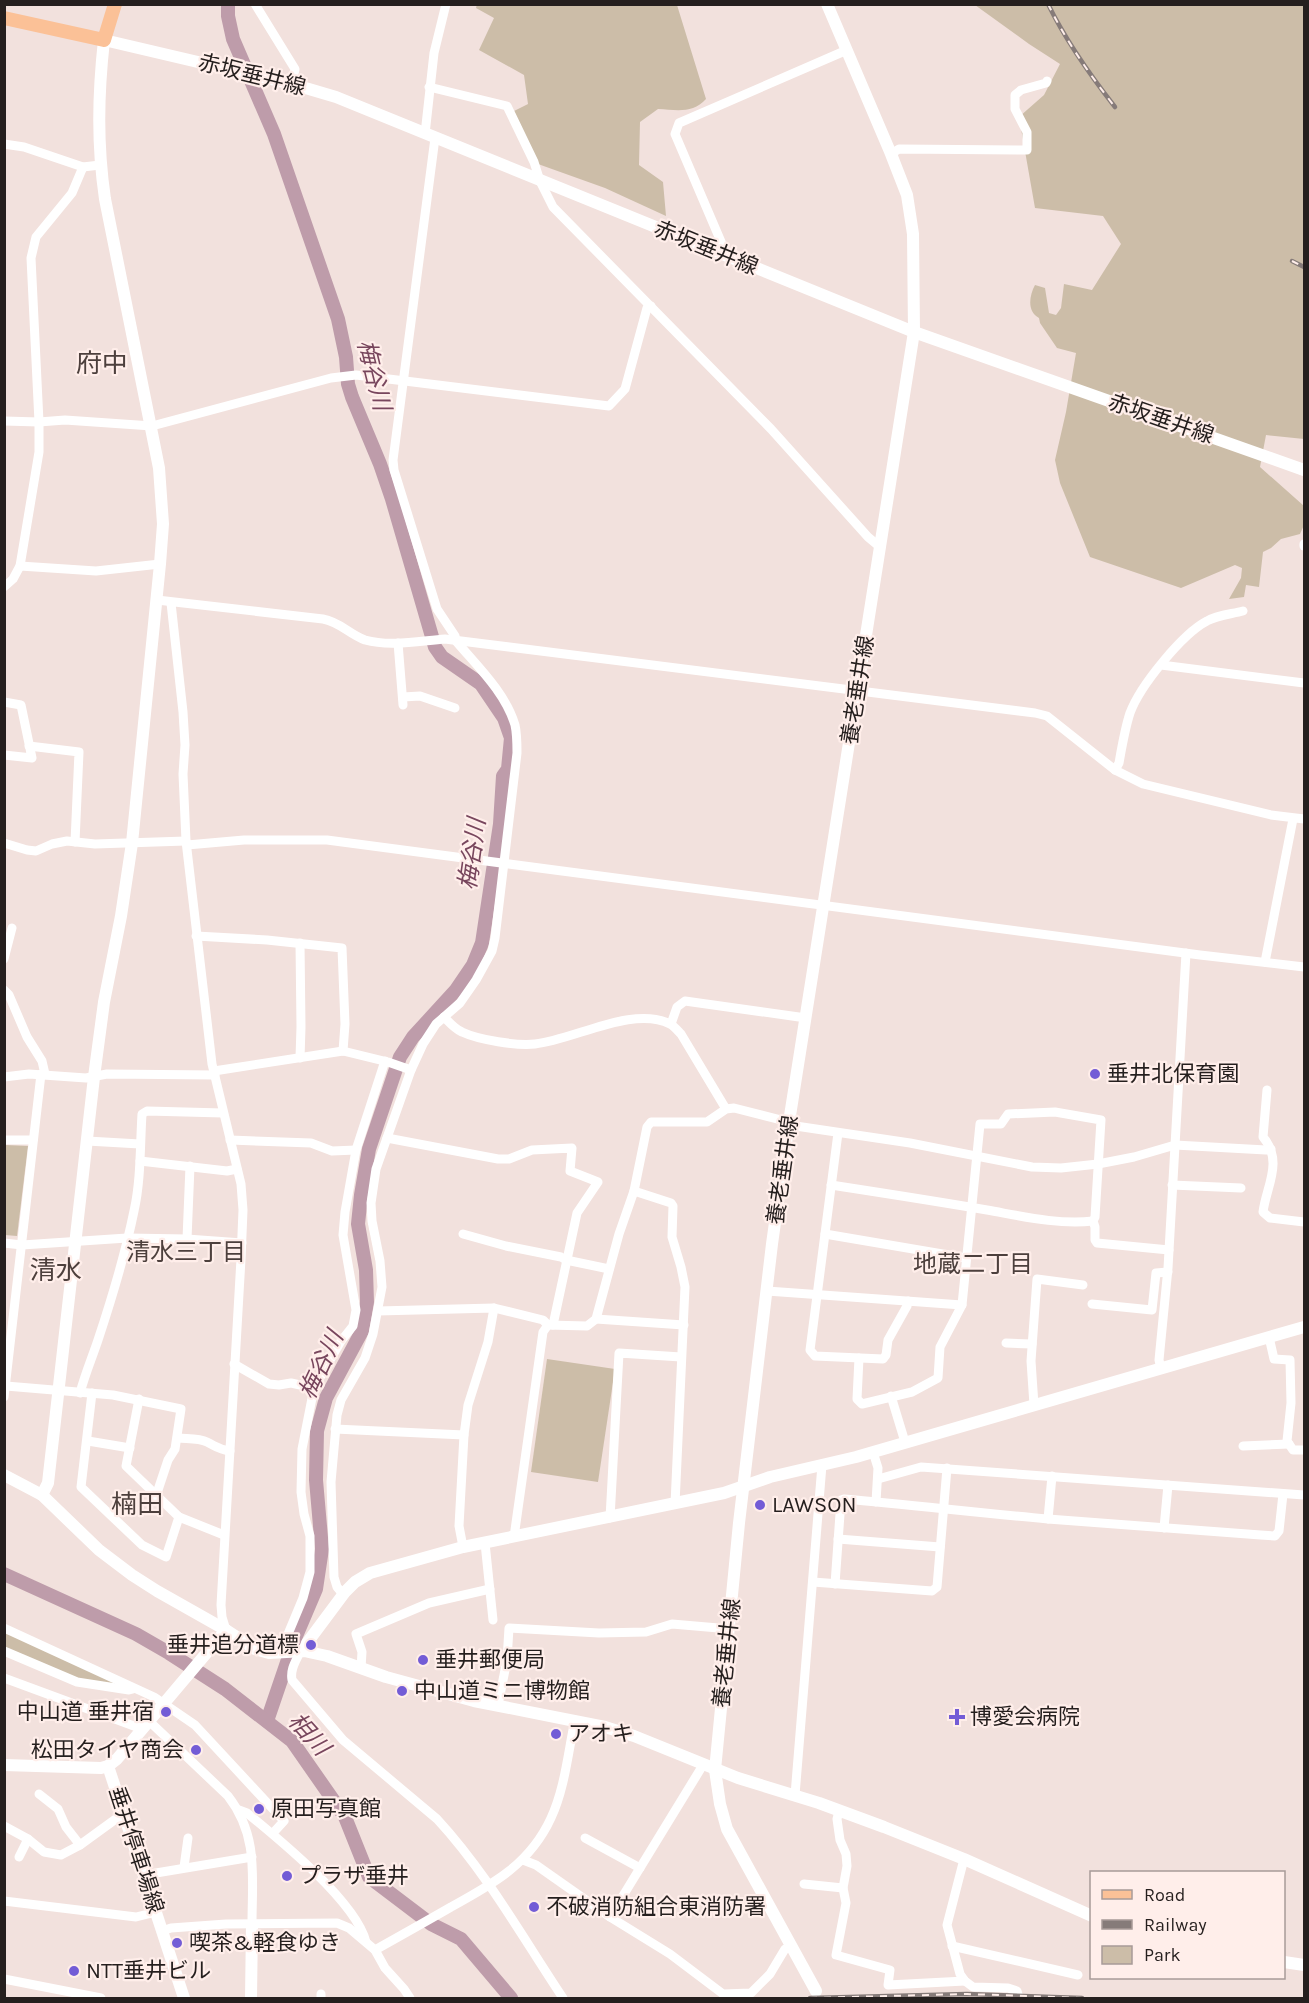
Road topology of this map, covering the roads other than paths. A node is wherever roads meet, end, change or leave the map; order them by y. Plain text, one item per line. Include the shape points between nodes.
1 (115, 4) edge
2 (255, 4) edge
3 (446, 4) edge
4 (827, 4) edge
5 (4, 18) edge
6 (104, 40) junction
7 (847, 50) junction
8 (1047, 81) dead end
9 (292, 84) junction
10 (429, 87) junction
11 (430, 136) junction
12 (4, 144) edge
13 (891, 154) junction
14 (100, 165) junction
15 (83, 167) junction
16 (540, 181) junction
17 (718, 253) junction
18 (651, 306) junction
19 (914, 332) junction
20 (404, 380) junction
21 (4, 421) edge
22 (39, 422) junction
23 (152, 426) junction
24 (1305, 470) edge
25 (880, 547) junction
26 (160, 564) junction
27 (20, 566) junction
28 (4, 587) edge
29 (157, 600) junction
30 (171, 603) junction
31 (1243, 611) dead end
32 (456, 641) junction
33 (398, 643) junction
34 (1161, 665) junction
35 (1305, 683) edge
36 (858, 691) junction
37 (4, 702) edge
38 (455, 708) dead end
39 (29, 746) junction
40 (4, 755) edge
41 (1115, 770) junction
42 (1293, 819) junction
43 (1305, 819) edge
44 (75, 842) junction
45 (4, 843) edge
46 (132, 843) junction
47 (186, 843) junction
48 (503, 864) junction
49 (824, 906) junction
50 (12, 928) dead end
51 (196, 936) junction
52 (300, 943) junction
53 (1186, 953) junction
54 (4, 959) edge
55 (1265, 962) junction
56 (1305, 967) edge
57 (4, 990) edge
58 (444, 1017) junction
59 (806, 1018) junction
60 (670, 1024) junction
61 (343, 1051) junction
62 (300, 1058) junction
63 (386, 1061) junction
64 (409, 1069) junction
65 (215, 1073) junction
66 (43, 1074) junction
67 (4, 1077) edge
68 (94, 1077) junction
69 (1267, 1090) dead end
70 (726, 1109) junction
71 (223, 1113) junction
72 (789, 1124) junction
73 (838, 1133) junction
74 (387, 1138) junction
75 (4, 1140) edge
76 (33, 1140) junction
77 (230, 1140) junction
78 (87, 1141) junction
79 (140, 1144) junction
80 (1175, 1145) junction
81 (1271, 1149) junction
82 (356, 1150) junction
83 (976, 1158) junction
84 (140, 1161) junction
85 (1098, 1164) junction
86 (190, 1166) junction
87 (237, 1169) junction
88 (831, 1185) junction
89 (1172, 1185) junction
90 (1241, 1188) dead end
91 (634, 1191) junction
92 (971, 1207) junction
93 (1093, 1221) junction
94 (1305, 1222) edge
95 (463, 1234) dead end
96 (825, 1234) junction
97 (127, 1238) junction
98 (187, 1239) junction
99 (76, 1241) junction
100 (4, 1243) edge
101 (242, 1243) junction
102 (22, 1245) junction
103 (1169, 1250) junction
104 (966, 1258) junction
105 (566, 1260) junction
106 (609, 1269) junction
107 (1168, 1272) junction
108 (1083, 1285) dead end
109 (767, 1290) junction
110 (4, 1294) edge
111 (818, 1294) junction
112 (16, 1295) junction
113 (908, 1301) junction
114 (1092, 1304) dead end
115 (962, 1305) junction
116 (494, 1308) junction
117 (378, 1311) junction
118 (596, 1319) junction
119 (684, 1324) junction
120 (551, 1325) junction
121 (1305, 1327) edge
122 (1269, 1337) junction
123 (1006, 1343) dead end
124 (1032, 1344) junction
125 (681, 1357) junction
126 (860, 1358) junction
127 (234, 1364) junction
128 (1161, 1369) junction
129 (6, 1386) edge
130 (314, 1388) junction
131 (59, 1391) junction
132 (80, 1393) junction
133 (92, 1393) junction
134 (891, 1396) junction
135 (4, 1397) edge
136 (139, 1399) junction
137 (1034, 1405) junction
138 (335, 1429) junction
139 (464, 1435) junction
140 (178, 1438) junction
141 (88, 1441) junction
142 (905, 1442) junction
143 (1288, 1444) junction
144 (1243, 1446) dead end
145 (130, 1448) junction
146 (1305, 1450) edge
147 (230, 1451) junction
148 (873, 1452) junction
149 (822, 1465) junction
150 (947, 1468) junction
151 (4, 1475) edge
152 (1052, 1476) junction
153 (878, 1479) junction
154 (1168, 1485) junction
155 (744, 1487) junction
156 (1283, 1494) junction
157 (42, 1495) junction
158 (1305, 1495) edge
159 (156, 1496) junction
160 (876, 1502) junction
161 (675, 1504) junction
162 (943, 1509) junction
163 (179, 1517) junction
164 (610, 1518) junction
165 (1048, 1519) junction
166 (1164, 1528) junction
167 (224, 1535) junction
168 (514, 1537) junction
169 (838, 1539) junction
170 (485, 1543) junction
171 (463, 1547) junction
172 (940, 1547) junction
173 (813, 1582) junction
174 (834, 1584) junction
175 (490, 1589) junction
176 (343, 1594) junction
177 (493, 1620) dead end
178 (4, 1628) edge
179 (730, 1629) junction
180 (224, 1633) junction
181 (4, 1651) edge
182 (301, 1651) junction
183 (279, 1653) junction
184 (361, 1668) junction
185 (4, 1678) edge
186 (136, 1689) junction
187 (166, 1702) junction
188 (498, 1706) junction
189 (575, 1720) junction
190 (145, 1725) junction
191 (4, 1765) edge
192 (108, 1766) junction
193 (709, 1767) junction
194 (39, 1794) dead end
195 (795, 1795) junction
196 (239, 1810) junction
197 (840, 1811) junction
198 (124, 1814) junction
199 (4, 1826) edge
200 (273, 1833) junction
201 (188, 1838) dead end
202 (585, 1838) dead end
203 (28, 1839) junction
204 (80, 1845) junction
205 (20, 1857) dead end
206 (252, 1857) junction
207 (964, 1859) junction
208 (523, 1860) junction
209 (184, 1867) junction
210 (640, 1868) junction
211 (144, 1875) junction
212 (804, 1884) dead end
213 (487, 1887) junction
214 (843, 1888) junction
215 (4, 1901) edge
216 (156, 1912) junction
217 (1090, 1915) edge
218 (610, 1917) junction
219 (252, 1924) junction
220 (162, 1931) junction
221 (366, 1942) junction
222 (952, 1946) junction
223 (379, 1948) junction
224 (785, 1949) dead end
225 (1285, 1962) edge
226 (1305, 1965) edge
227 (1078, 1975) dead end
228 (4, 1979) edge
229 (965, 1981) junction
230 (816, 1991) dead end
231 (101, 1998) edge
232 (184, 1998) edge
233 (251, 1998) edge
234 (410, 1998) edge
235 (563, 1998) edge
236 (1019, 1998) edge

1 - 6 main road
2 - 9 street via 295,69
3 - 10 street
4 - 7 street, 養老垂井線
5 - 6 main road
6 - 9 street, 赤坂垂井線
6 - 14 street via 98,117
7 - 13 street, 養老垂井線
7 - 17 street via 679,123 675,134 722,244
8 - 13 street via 1015,95 1015,109 1027,132 1027,150 899,149
9 - 11 street, 赤坂垂井線
10 - 11 street
10 - 16 street via 507,106
11 - 16 street, 赤坂垂井線
11 - 20 street
12 - 15 street
13 - 19 street, 養老垂井線 via 907,195 913,234
14 - 15 street
14 - 23 street
15 - 22 street via 72,193 36,237 31,258
16 - 17 street, 赤坂垂井線
16 - 18 street via 553,207
17 - 19 street, 赤坂垂井線
18 - 20 street via 647,308 625,389 609,406
18 - 25 street
19 - 24 street, 赤坂垂井線
19 - 25 street, 養老垂井線
20 - 23 street via 342,375
20 - 32 street via 394,470 437,609
21 - 22 street
22 - 23 street
22 - 27 street via 37,469
23 - 26 street via 163,524
25 - 36 street, 養老垂井線
26 - 27 street via 96,571
26 - 29 street
27 - 28 street
29 - 30 street
29 - 46 street
30 - 33 street via 335,621 365,639
30 - 47 street via 183,712
31 - 34 street via 1207,620
32 - 33 street
32 - 36 street
32 - 48 street via 491,682 515,725 517,753
33 - 38 street via 403,701 420,696
34 - 35 street
34 - 41 street via 1139,694 1130,714
36 - 41 street via 1047,716
36 - 49 street, 養老垂井線
37 - 39 street via 21,705
39 - 40 street via 32,758
39 - 44 street via 79,752
41 - 42 street via 1143,784
42 - 43 street
42 - 55 street
44 - 45 street via 52,844 36,851
44 - 46 street
46 - 47 street
46 - 68 street
47 - 48 street via 327,840
47 - 51 street
48 - 49 street
48 - 58 street via 492,951 471,988
49 - 53 street
49 - 59 street, 養老垂井線
50 - 54 street
51 - 52 street
51 - 65 street
52 - 61 street via 342,948
52 - 62 street
53 - 55 street
53 - 80 street
55 - 56 street
57 - 66 street via 42,1061
58 - 60 street via 467,1034 535,1044 624,1020 649,1019
58 - 64 street
59 - 60 street via 685,1001 677,1007
59 - 72 street, 養老垂井線
60 - 70 street via 681,1034
61 - 62 street
61 - 63 street
62 - 65 street
63 - 64 street
63 - 82 street
64 - 74 street
65 - 68 street
65 - 71 street
66 - 67 street
66 - 68 street
66 - 76 street
68 - 78 street
69 - 81 street via 1263,1137
70 - 72 street
70 - 91 street via 707,1122 651,1122 646,1127
71 - 77 street
71 - 79 street via 147,1111 142,1114
72 - 73 street
72 - 109 street, 養老垂井線
73 - 83 street
73 - 88 street
74 - 105 street via 498,1159 532,1150 572,1148 570,1171 598,1182 577,1213
74 - 117 street via 376,1169 371,1203 382,1287
75 - 76 street
76 - 102 street
77 - 82 street via 311,1143 332,1151
77 - 87 street
78 - 79 street
78 - 99 street
79 - 84 street
80 - 81 street
80 - 85 street
80 - 89 street
81 - 94 street via 1272,1178 1263,1212 1270,1218
82 - 130 street via 343,1235 356,1310 353,1326
83 - 85 street via 1032,1167
83 - 85 street via 980,1124 1000,1124 1008,1114 1055,1112 1101,1120
83 - 92 street
84 - 86 street
84 - 97 street via 135,1209
85 - 93 street
86 - 87 street
86 - 98 street
87 - 101 street via 242,1192
88 - 92 street
88 - 96 street
89 - 90 street
89 - 103 street
91 - 106 street
91 - 119 street via 673,1206 672,1237 685,1287
92 - 93 street via 1056,1220
92 - 104 street
93 - 103 street via 1097,1243
95 - 105 street
96 - 104 street
96 - 111 street
97 - 98 street
97 - 99 street
97 - 132 street
98 - 101 street
99 - 102 street
99 - 131 street
100 - 102 street
101 - 127 street
102 - 112 street
103 - 107 street
104 - 115 street
105 - 106 street
105 - 120 street
106 - 118 street
107 - 114 street via 1156,1273 1152,1310
107 - 128 street
108 - 124 street via 1037,1279
109 - 111 street
109 - 155 street, 養老垂井線
110 - 112 street
111 - 113 street
111 - 126 street via 810,1350 815,1356
112 - 129 street
113 - 115 street
113 - 126 street via 883,1359
115 - 134 street via 940,1347 938,1377 912,1392
116 - 117 street
116 - 120 street
116 - 139 street via 488,1342 471,1390
117 - 138 street via 365,1358 341,1400
118 - 119 street
118 - 120 street via 587,1326
119 - 125 street
120 - 168 street via 543,1332
121 - 122 street
122 - 128 street
122 - 143 street via 1274,1359 1290,1360 1292,1404
123 - 124 street
124 - 137 street
125 - 161 street
125 - 164 street via 619,1353
126 - 134 street via 857,1400 862,1404
127 - 130 street via 269,1384
127 - 147 street
128 - 137 street
129 - 131 street
129 - 135 street
130 - 183 street via 301,1466 304,1514 310,1536 310,1572
131 - 132 street
131 - 157 street via 48,1482
132 - 133 street
133 - 136 street
133 - 141 street
134 - 142 street
136 - 140 street via 181,1408
136 - 145 street
137 - 142 street
138 - 139 street
138 - 176 street via 331,1482 333,1568 335,1583
139 - 171 street via 459,1526
140 - 147 street via 201,1440
140 - 159 street
141 - 145 street
141 - 163 street via 81,1487 142,1545 166,1557
142 - 148 street
143 - 144 street
143 - 146 street via 1293,1450
145 - 159 street via 126,1466
147 - 167 street
148 - 149 street
148 - 153 street
149 - 155 street
149 - 173 street
150 - 152 street
150 - 153 street via 921,1467
150 - 162 street
151 - 157 street
152 - 154 street
152 - 165 street
153 - 160 street
154 - 156 street
154 - 166 street
155 - 161 street
155 - 179 street, 養老垂井線
156 - 158 street
156 - 166 street via 1280,1531 1275,1536
157 - 180 street via 99,1550
159 - 163 street
160 - 162 street
160 - 169 street via 841,1500
161 - 164 street
162 - 165 street
162 - 172 street
163 - 167 street
164 - 168 street
165 - 166 street
167 - 180 street
168 - 170 street
169 - 172 street
169 - 174 street
170 - 171 street
170 - 175 street
171 - 176 street via 370,1573
172 - 174 street via 937,1587 932,1591
173 - 174 street
173 - 195 street
175 - 177 street
175 - 184 street via 429,1604 356,1634 362,1652
176 - 182 street
178 - 186 street
179 - 188 street via 672,1624 646,1632 509,1628
179 - 193 street, 養老垂井線
180 - 183 street via 255,1649
180 - 187 street
181 - 186 street via 77,1682
182 - 183 street
182 - 184 street
182 - 213 street via 292,1680 343,1740 437,1819
184 - 188 street
185 - 190 street
186 - 187 street
187 - 190 street
187 - 200 street via 195,1725 284,1821
188 - 189 street
189 - 193 street via 634,1736
189 - 208 street via 551,1817
190 - 192 street
190 - 196 street via 228,1796
191 - 192 street, 垂井停車場線
192 - 198 street, 垂井停車場線
193 - 195 street
193 - 210 street
193 - 230 street, 養老垂井線 via 727,1829
194 - 204 street via 58,1809
195 - 197 street
196 - 200 street
196 - 206 street
197 - 207 street
197 - 214 street via 837,1819 847,1866
198 - 204 street
198 - 211 street, 垂井停車場線
199 - 203 street
200 - 221 street via 355,1917
201 - 209 street
202 - 210 street
203 - 204 street via 37,1848 61,1855
203 - 205 street
206 - 209 street
206 - 219 street
207 - 217 street
207 - 222 street via 947,1925
208 - 213 street
208 - 218 street
209 - 211 street
210 - 218 street
211 - 216 street, 垂井停車場線
212 - 214 street
213 - 223 street
213 - 235 street
214 - 229 street via 846,1903 836,1955 890,1970 888,1986
215 - 216 street via 136,1917
216 - 220 street, 垂井停車場線
218 - 224 street via 670,1954 723,1994 751,1994 770,1974
219 - 220 street
219 - 221 street via 338,1923
219 - 233 street
220 - 232 street, 垂井停車場線
221 - 223 street
222 - 227 street
222 - 229 street
223 - 234 street via 385,1968
225 - 226 street
228 - 231 street
229 - 236 street via 973,1987 1008,1988 1017,1991

